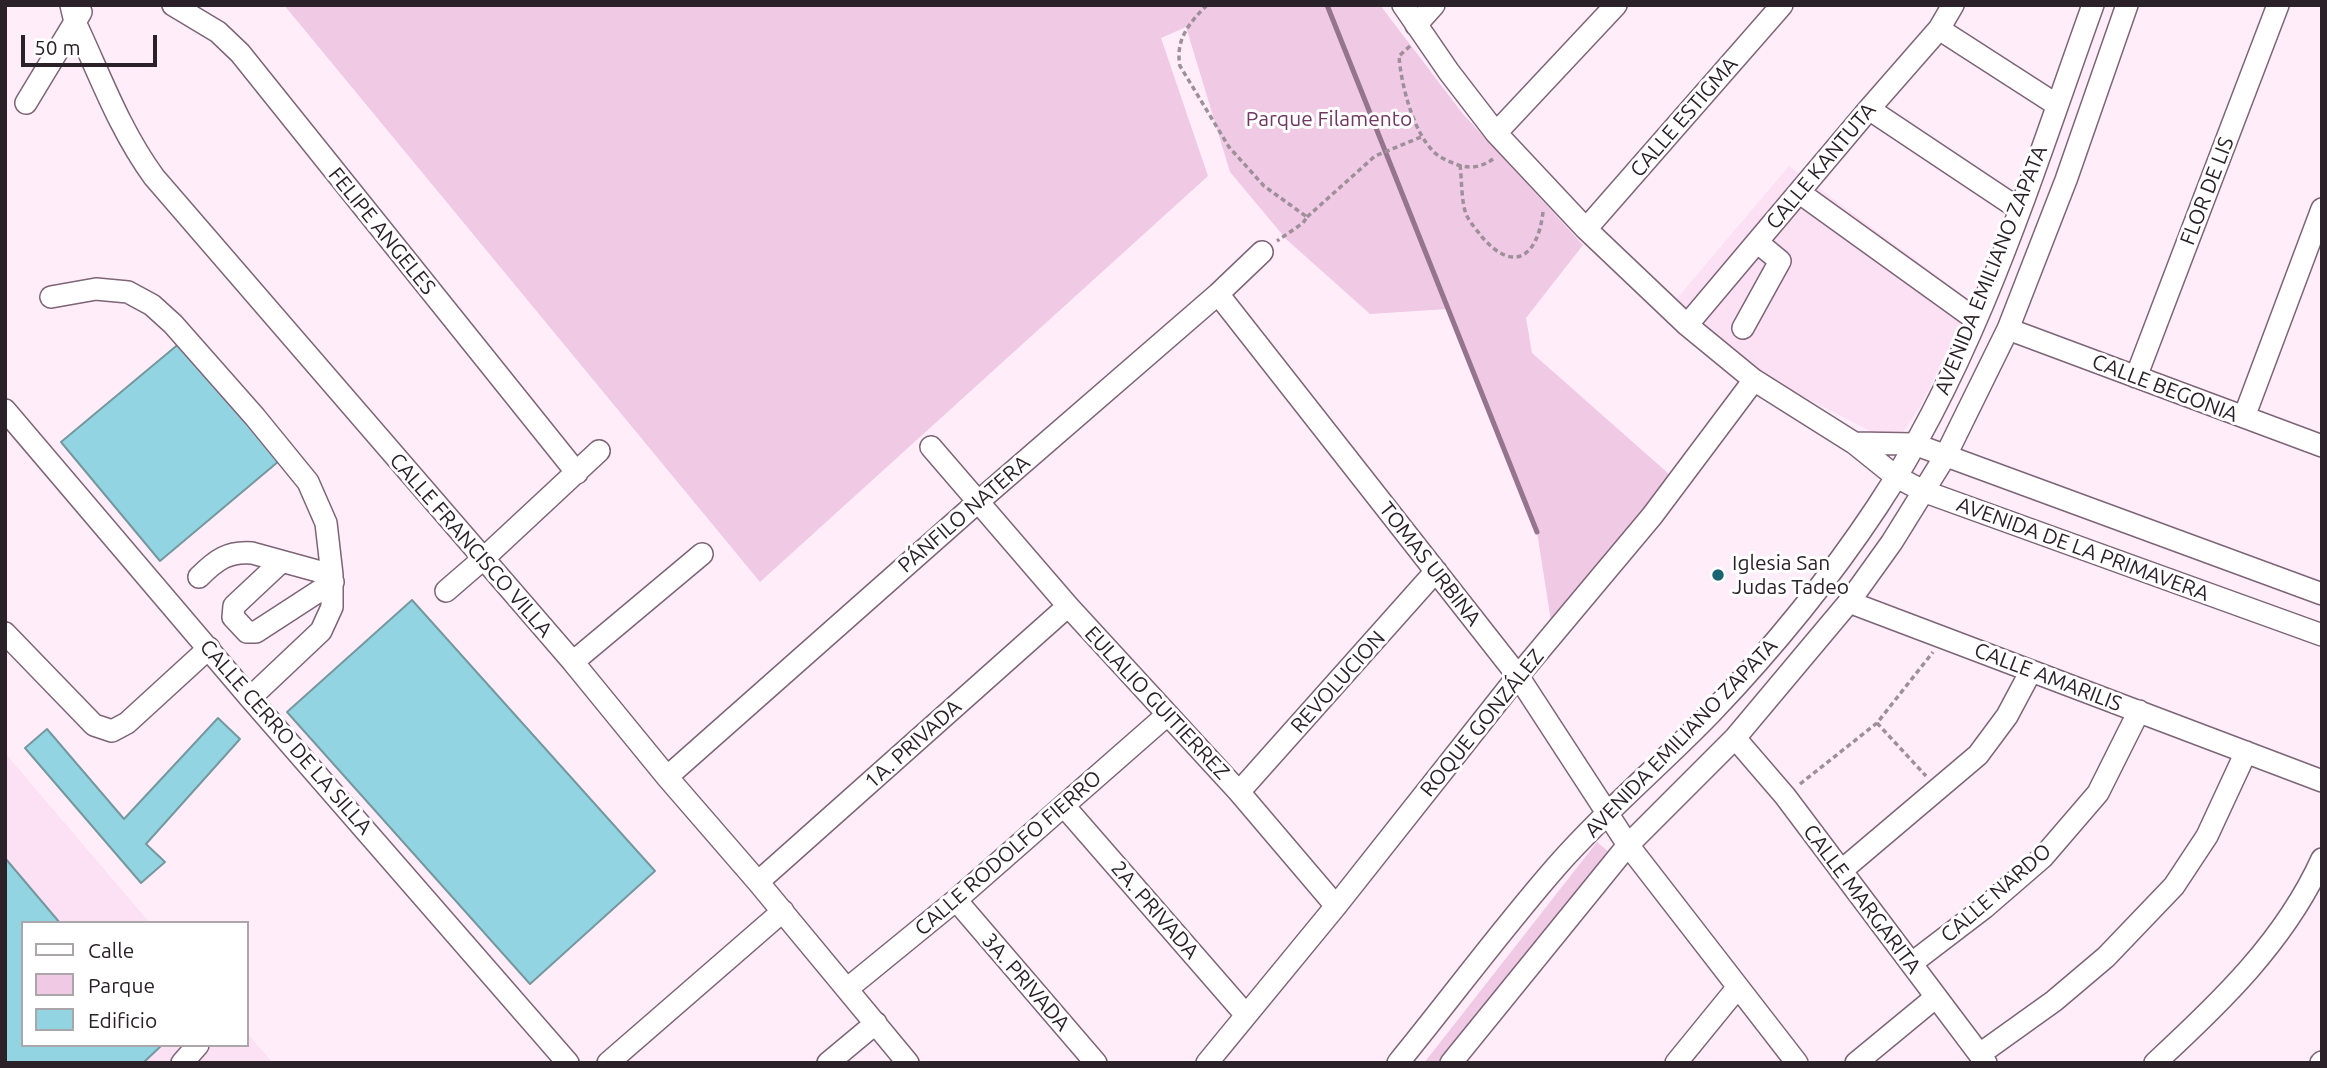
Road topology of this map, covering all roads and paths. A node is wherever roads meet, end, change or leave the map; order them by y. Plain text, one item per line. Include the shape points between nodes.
1 (173, 5) edge
2 (1207, 5) edge
3 (1403, 5) edge
4 (1434, 5) edge
5 (1615, 5) edge
6 (1782, 5) edge
7 (1953, 5) edge
8 (2093, 5) edge
9 (2127, 5) edge
10 (2278, 5) edge
11 (77, 11) edge
12 (1939, 29) junction
13 (1420, 31) junction
14 (26, 103) dead end
15 (2057, 105) junction
16 (1869, 109) junction
17 (1422, 137) junction
18 (1503, 140) junction
19 (1460, 165) junction
20 (1551, 191) junction
21 (1800, 193) junction
22 (2019, 209) junction
23 (2322, 209) edge
24 (1307, 217) junction
25 (1586, 229) junction
26 (1758, 242) junction
27 (1262, 252) joint
28 (1218, 295) junction
29 (51, 298) dead end
30 (1975, 319) junction
31 (1687, 325) junction
32 (1743, 328) dead end
33 (2008, 329) junction
34 (2136, 377) junction
35 (1754, 380) junction
36 (5, 410) edge
37 (2244, 417) junction
38 (1854, 443) junction
39 (1914, 444) junction
40 (2322, 446) edge
41 (931, 447) dead end
42 (599, 450) dead end
43 (1945, 455) junction
44 (577, 473) junction
45 (1895, 476) junction
46 (1923, 491) junction
47 (979, 501) junction
48 (702, 554) dead end
49 (484, 559) junction
50 (281, 562) junction
51 (1436, 572) junction
52 (199, 577) dead end
53 (332, 579) junction
54 (446, 591) dead end
55 (2322, 594) edge
56 (1849, 602) junction
57 (1068, 606) junction
58 (5, 633) edge
59 (2322, 635) edge
60 (1944, 638) junction
61 (209, 648) junction
62 (573, 662) junction
63 (2031, 671) junction
64 (1518, 676) junction
65 (250, 698) junction
66 (2138, 711) junction
67 (1167, 715) junction
68 (1877, 723) junction
69 (1735, 738) junction
70 (2246, 752) junction
71 (667, 777) junction
72 (2322, 780) edge
73 (1938, 788) junction
74 (1239, 792) junction
75 (1785, 796) junction
76 (1063, 806) junction
77 (1608, 813) junction
78 (1628, 845) junction
79 (2322, 859) edge
80 (1841, 871) junction
81 (758, 882) junction
82 (956, 900) junction
83 (1336, 906) junction
84 (783, 911) junction
85 (1912, 963) junction
86 (1738, 986) junction
87 (847, 989) junction
88 (1936, 997) junction
89 (1246, 1015) junction
90 (876, 1023) junction
91 (196, 1047) edge
92 (1983, 1058) edge
93 (182, 1063) edge
94 (568, 1063) edge
95 (608, 1063) edge
96 (828, 1063) edge
97 (908, 1063) edge
98 (1096, 1063) edge
99 (1206, 1063) edge
100 (1398, 1063) edge
101 (1451, 1063) edge
102 (1676, 1063) edge
103 (1797, 1063) edge
104 (1856, 1063) edge
105 (2155, 1063) edge

1 - 44 street, FELIPE ANGELES via 218,32 240,53
2 - 24 path via 1186,27 1177,51 1180,66 1229,147 1264,186
3 - 13 street, AVENIDA DE LA PRIMAVERA
4 - 13 street
5 - 18 street
6 - 25 street, CALLE ESTIGMA
7 - 12 street, CALLE KANTUTA
8 - 15 street, AVENIDA EMILIANO ZAPATA
9 - 33 street, AVENIDA EMILIANO ZAPATA
10 - 34 street, FLOR DE LIS
11 - 14 street
11 - 49 street, CALLE FRANCISCO VILLA via 117,117 154,177
12 - 15 street
12 - 16 street, CALLE KANTUTA
13 - 17 path via 1399,56 1400,73
13 - 18 street, AVENIDA DE LA PRIMAVERA
15 - 22 street, AVENIDA EMILIANO ZAPATA
16 - 21 street, CALLE KANTUTA
16 - 22 street
17 - 19 path via 1436,154
17 - 24 path via 1375,156
18 - 19 path via 1486,164
18 - 20 street, AVENIDA DE LA PRIMAVERA
19 - 20 path via 1466,214 1499,255 1516,258 1529,251 1538,238
20 - 25 street, AVENIDA DE LA PRIMAVERA
21 - 26 street, CALLE KANTUTA
21 - 30 street
22 - 30 street, AVENIDA EMILIANO ZAPATA
23 - 37 street
24 - 27 path
25 - 31 street, AVENIDA DE LA PRIMAVERA
26 - 31 street, CALLE KANTUTA
26 - 32 street via 1780,261
27 - 28 street, PÁNFILO NATERA
28 - 47 street, PÁNFILO NATERA
28 - 51 street, TOMAS URBINA
29 - 53 street via 96,289 128,292 173,324 308,482 326,523
30 - 39 street, AVENIDA EMILIANO ZAPATA
31 - 35 street, AVENIDA DE LA PRIMAVERA
33 - 34 street, CALLE BEGONIA
33 - 43 street, AVENIDA EMILIANO ZAPATA
34 - 37 street, CALLE BEGONIA
35 - 38 street, AVENIDA DE LA PRIMAVERA
35 - 64 street, ROQUE GONZÁLEZ via 1652,516
36 - 61 street, CALLE CERRO DE LA SILLA
37 - 40 street, CALLE BEGONIA
38 - 39 street, AVENIDA DE LA PRIMAVERA
38 - 45 street, AVENIDA DE LA PRIMAVERA
39 - 43 street, AVENIDA DE LA PRIMAVERA
39 - 45 street, AVENIDA EMILIANO ZAPATA
41 - 47 street, EULALIO GUITIERREZ
42 - 44 street
43 - 46 street, AVENIDA EMILIANO ZAPATA
43 - 55 street, AVENIDA DE LA PRIMAVERA
44 - 49 street
45 - 46 street, AVENIDA DE LA PRIMAVERA
45 - 77 street, AVENIDA EMILIANO ZAPATA via 1878,506 1769,650
46 - 56 street, AVENIDA EMILIANO ZAPATA
46 - 59 street, AVENIDA DE LA PRIMAVERA
47 - 57 street, EULALIO GUITIERREZ
47 - 71 street, PÁNFILO NATERA
48 - 62 street
49 - 54 street
49 - 62 street, CALLE FRANCISCO VILLA
50 - 52 street via 252,553 229,554
50 - 53 street
50 - 53 street via 234,606 233,617 247,632 257,632
51 - 64 street, TOMAS URBINA
51 - 74 street, REVOLUCION
53 - 65 street via 332,607 321,631
56 - 60 street, CALLE AMARILIS
56 - 69 street, AVENIDA EMILIANO ZAPATA
57 - 67 street, EULALIO GUITIERREZ
57 - 81 street, 1A. PRIVADA
58 - 61 street via 94,726 112,731 127,723
60 - 63 street, CALLE AMARILIS
60 - 68 path
61 - 65 street, CALLE CERRO DE LA SILLA
62 - 71 street, CALLE FRANCISCO VILLA
63 - 66 street, CALLE AMARILIS
63 - 73 street via 1993,737
64 - 77 street, TOMAS URBINA
64 - 83 street, ROQUE GONZÁLEZ
65 - 94 street, CALLE CERRO DE LA SILLA
66 - 70 street, CALLE AMARILIS
66 - 85 street, CALLE NARDO via 2098,793 2043,857
67 - 74 street, EULALIO GUITIERREZ
67 - 76 street, CALLE RODOLFO FIERRO
68 - 73 path
68 - 75 path
69 - 75 street, CALLE MARGARITA
69 - 78 street, AVENIDA EMILIANO ZAPATA
70 - 72 street, CALLE AMARILIS
70 - 92 street via 2207,836 2174,886 2106,957
71 - 81 street, CALLE FRANCISCO VILLA
73 - 80 street
74 - 83 street, EULALIO GUITIERREZ
75 - 80 street, CALLE MARGARITA
76 - 82 street, CALLE RODOLFO FIERRO
76 - 89 street, 2A. PRIVADA
77 - 78 street, TOMAS URBINA
77 - 100 street, AVENIDA EMILIANO ZAPATA via 1556,867
78 - 86 street, TOMAS URBINA
78 - 101 street, AVENIDA EMILIANO ZAPATA
79 - 105 street via 2285,922 2246,973
80 - 85 street, CALLE MARGARITA
81 - 84 street, CALLE FRANCISCO VILLA
82 - 87 street, CALLE RODOLFO FIERRO
82 - 98 street, 3A. PRIVADA
83 - 89 street, ROQUE GONZÁLEZ
84 - 87 street, CALLE FRANCISCO VILLA
84 - 95 street
85 - 88 street, CALLE MARGARITA
86 - 102 street
86 - 103 street, TOMAS URBINA
87 - 90 street, CALLE FRANCISCO VILLA
88 - 92 street, CALLE MARGARITA
88 - 104 street
89 - 99 street, ROQUE GONZÁLEZ
90 - 96 street
90 - 97 street, CALLE FRANCISCO VILLA
91 - 93 street

